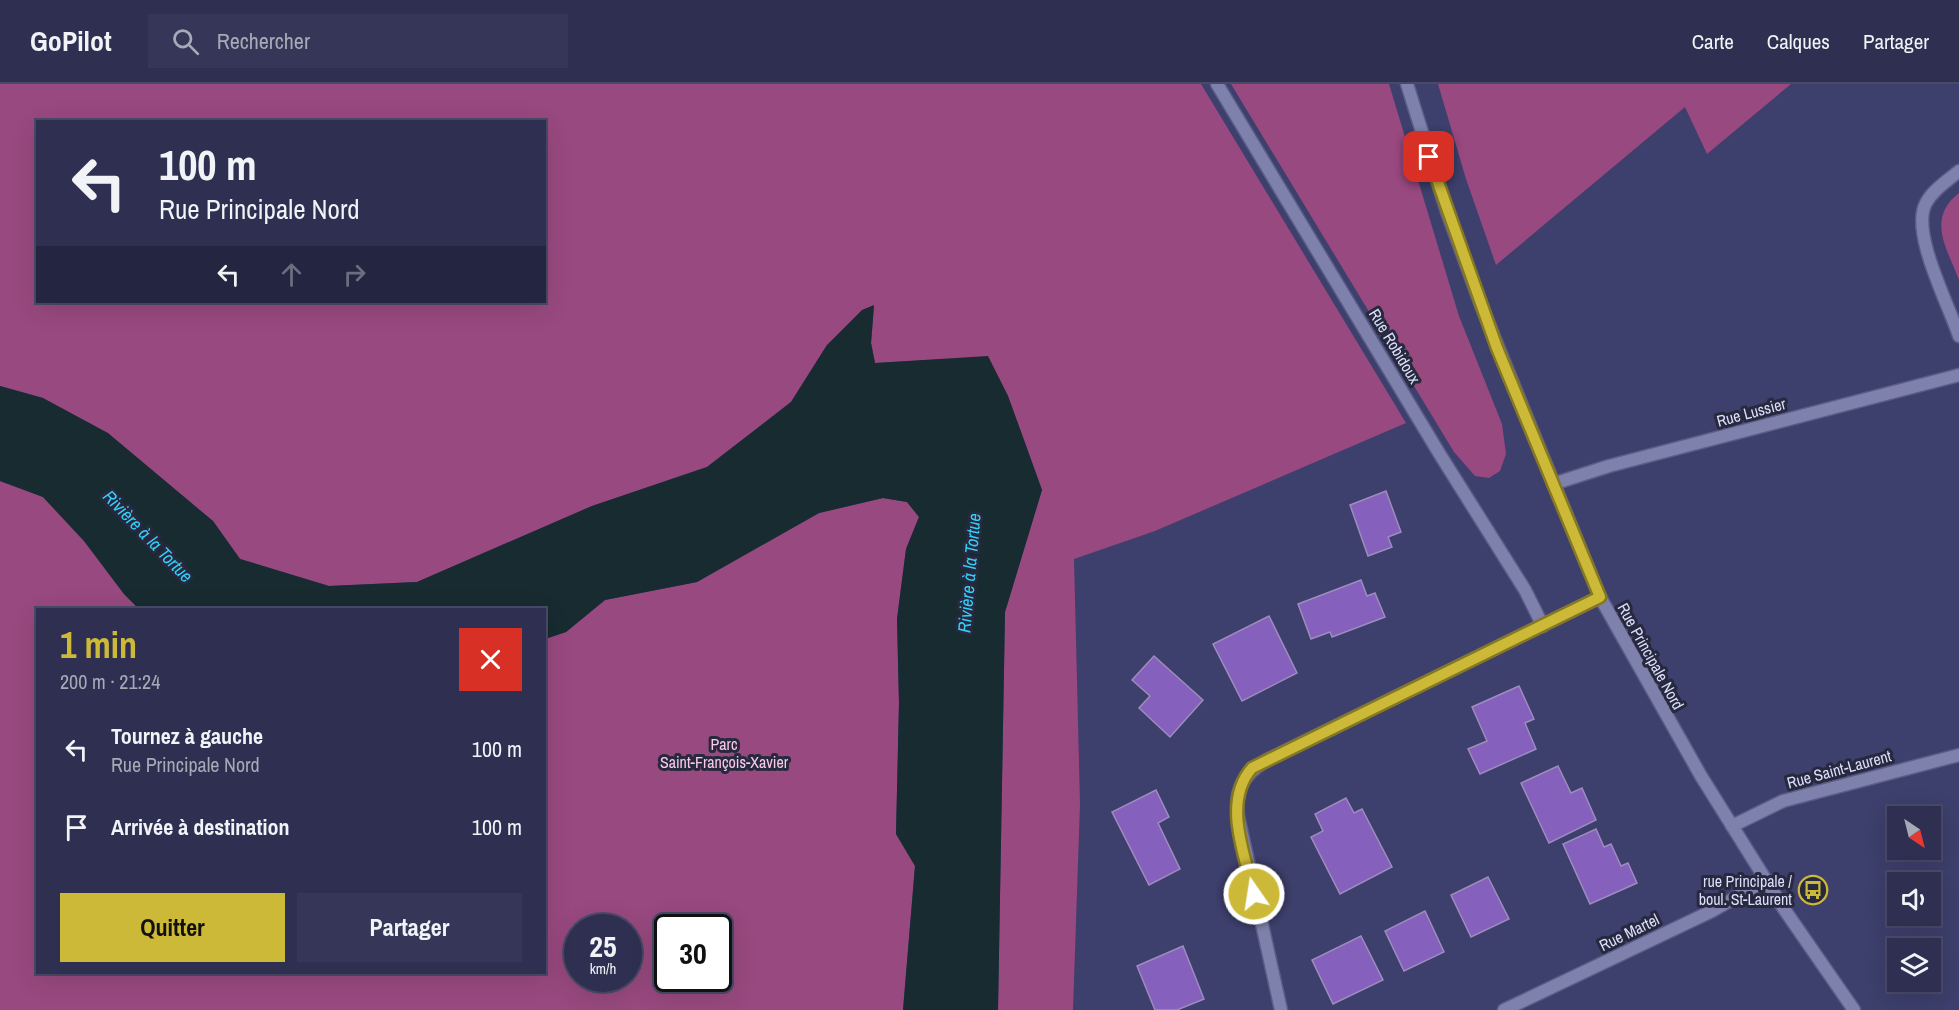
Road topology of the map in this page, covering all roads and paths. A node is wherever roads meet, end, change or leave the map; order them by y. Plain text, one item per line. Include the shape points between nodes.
1 (1217, 84) edge
2 (1407, 84) edge
3 (1959, 171) edge
4 (1959, 336) edge
5 (1959, 375) edge
6 (1553, 484) junction
7 (1600, 597) junction
8 (1543, 626) junction
9 (1959, 755) edge
10 (1732, 826) junction
11 (1766, 880) junction
12 (1281, 1010) edge
13 (1504, 1010) edge
14 (1854, 1010) edge

1 - 8 street, Rue Robidoux via 1525,590
2 - 6 street, Rue Principale Nord via 1473,285
3 - 4 street via 1931,195 1921,218 1924,242
5 - 6 street, Rue Lussier
6 - 7 street, Rue Principale Nord
7 - 8 street
7 - 10 street, Rue Principale Nord via 1642,676
8 - 12 street via 1267,760 1244,778 1236,803 1238,816
9 - 10 street, Rue Saint-Laurent via 1783,801
10 - 11 street, Rue Principale Nord
11 - 13 street, Rue Martel
11 - 14 street, Rue Principale Nord

